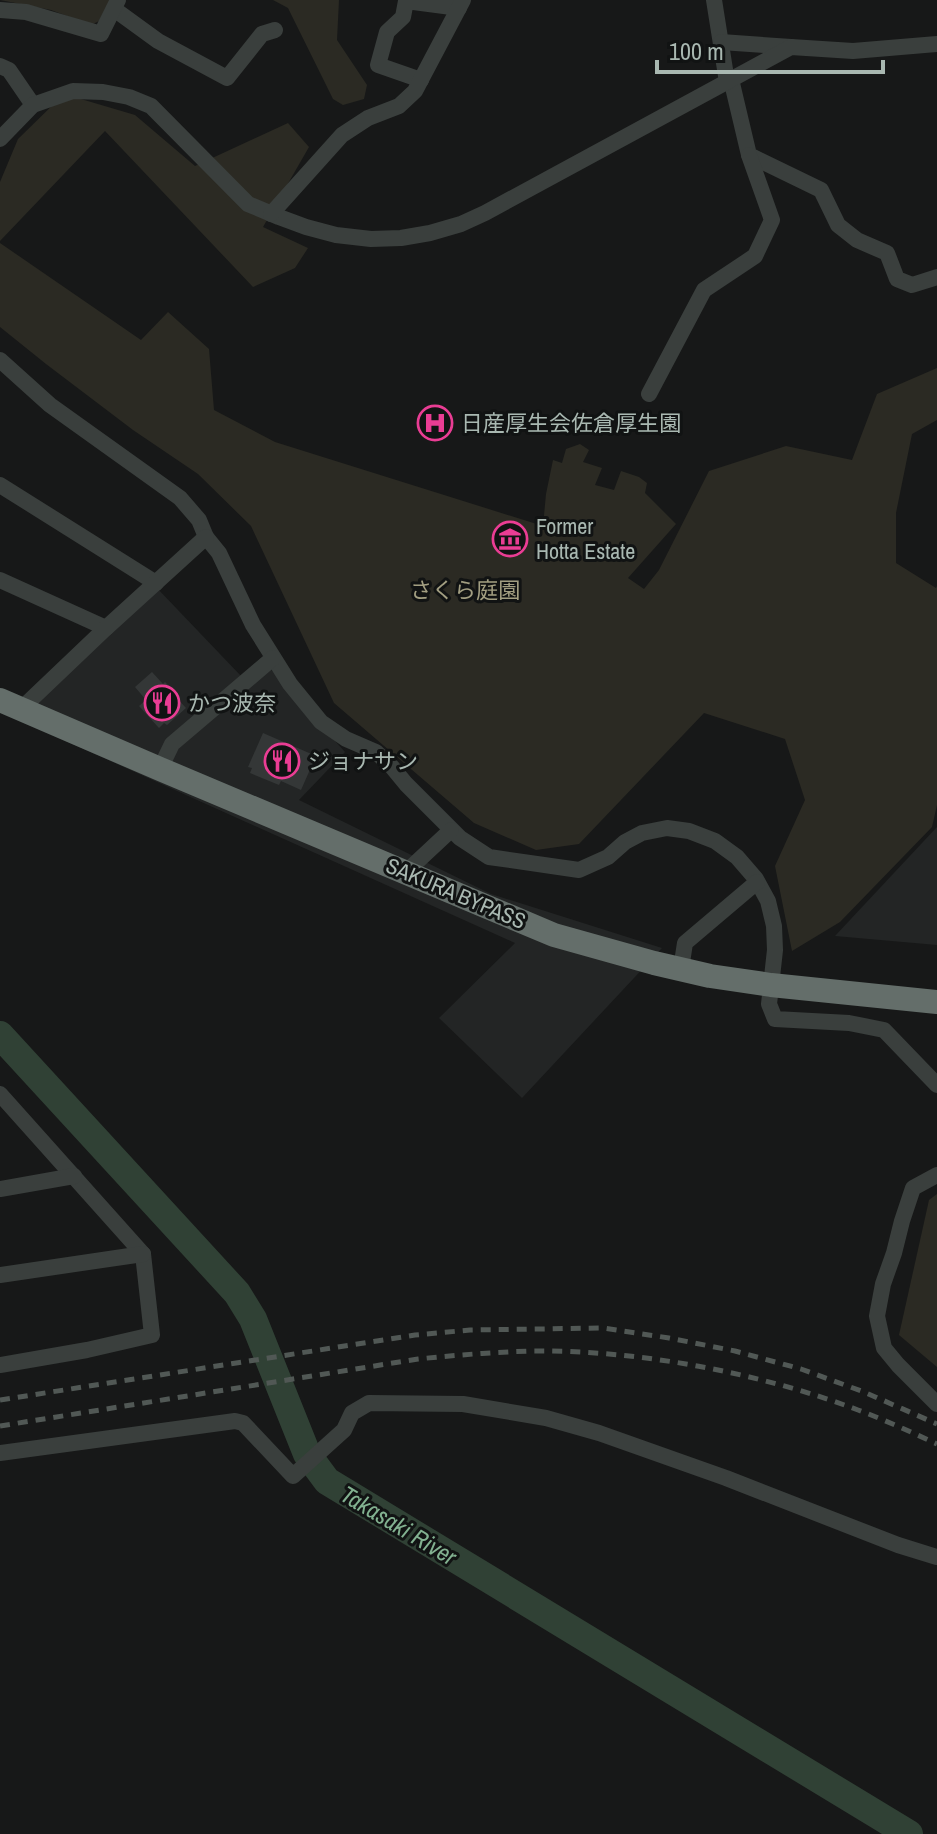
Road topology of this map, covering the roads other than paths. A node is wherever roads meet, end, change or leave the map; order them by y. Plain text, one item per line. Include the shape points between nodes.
1 (714, 0) edge
2 (116, 4) edge
3 (461, 4) edge
4 (0, 10) edge
5 (275, 30) dead end
6 (721, 42) junction
7 (936, 46) edge
8 (791, 47) junction
9 (0, 66) edge
10 (421, 80) junction
11 (729, 81) junction
12 (33, 105) junction
13 (0, 139) edge
14 (749, 155) junction
15 (271, 214) junction
16 (937, 277) edge
17 (0, 360) edge
18 (649, 394) dead end
19 (0, 485) edge
20 (206, 537) junction
21 (0, 580) edge
22 (156, 583) junction
23 (106, 628) junction
24 (273, 658) junction
25 (11, 704) edge
26 (160, 769) junction
27 (451, 830) junction
28 (406, 872) junction
29 (757, 882) junction
30 (681, 969) junction
31 (771, 985) junction
32 (937, 1002) edge
33 (937, 1085) edge
34 (1, 1096) edge
35 (937, 1175) edge
36 (74, 1176) junction
37 (0, 1189) edge
38 (143, 1254) junction
39 (0, 1275) edge
40 (0, 1365) edge
41 (937, 1404) edge
42 (0, 1453) edge
43 (937, 1557) edge

1 - 6 street
2 - 4 street via 101,34 26,12
2 - 5 street via 158,41 227,78 262,34
3 - 10 street
3 - 10 street via 406,1 403,17 387,32 378,65
6 - 8 street
6 - 11 street
7 - 8 street via 853,51
8 - 11 street
9 - 12 street via 9,70
10 - 15 street via 399,106 342,135
11 - 14 street
11 - 15 street via 461,224 371,239 336,235
12 - 13 street
12 - 15 street via 73,91 129,97 151,106 248,204
14 - 16 street via 821,190 838,225 887,253 897,279 912,285
14 - 18 street via 772,220 755,256 704,290
17 - 20 street via 50,405 180,498
19 - 22 street
20 - 22 street
20 - 24 street
21 - 23 street
22 - 23 street
23 - 25 street
24 - 26 street via 172,744
24 - 27 street via 321,722 376,752
25 - 26 highway, SAKURA BYPASS
26 - 28 highway, SAKURA BYPASS
27 - 28 street
27 - 29 street via 489,857 579,870 642,833 689,831 737,857
28 - 30 highway, SAKURA BYPASS via 554,935
29 - 30 street via 685,943
29 - 31 street via 774,926
30 - 31 highway, SAKURA BYPASS
31 - 32 highway, SAKURA BYPASS
31 - 33 street via 769,1004 775,1019 884,1030
34 - 36 street
35 - 41 street via 913,1188 877,1316 884,1348
36 - 37 street
36 - 38 street
38 - 39 street
38 - 40 street via 152,1335
42 - 43 street via 235,1421 243,1423 293,1476 344,1430 352,1413 369,1403 463,1404 599,1433

